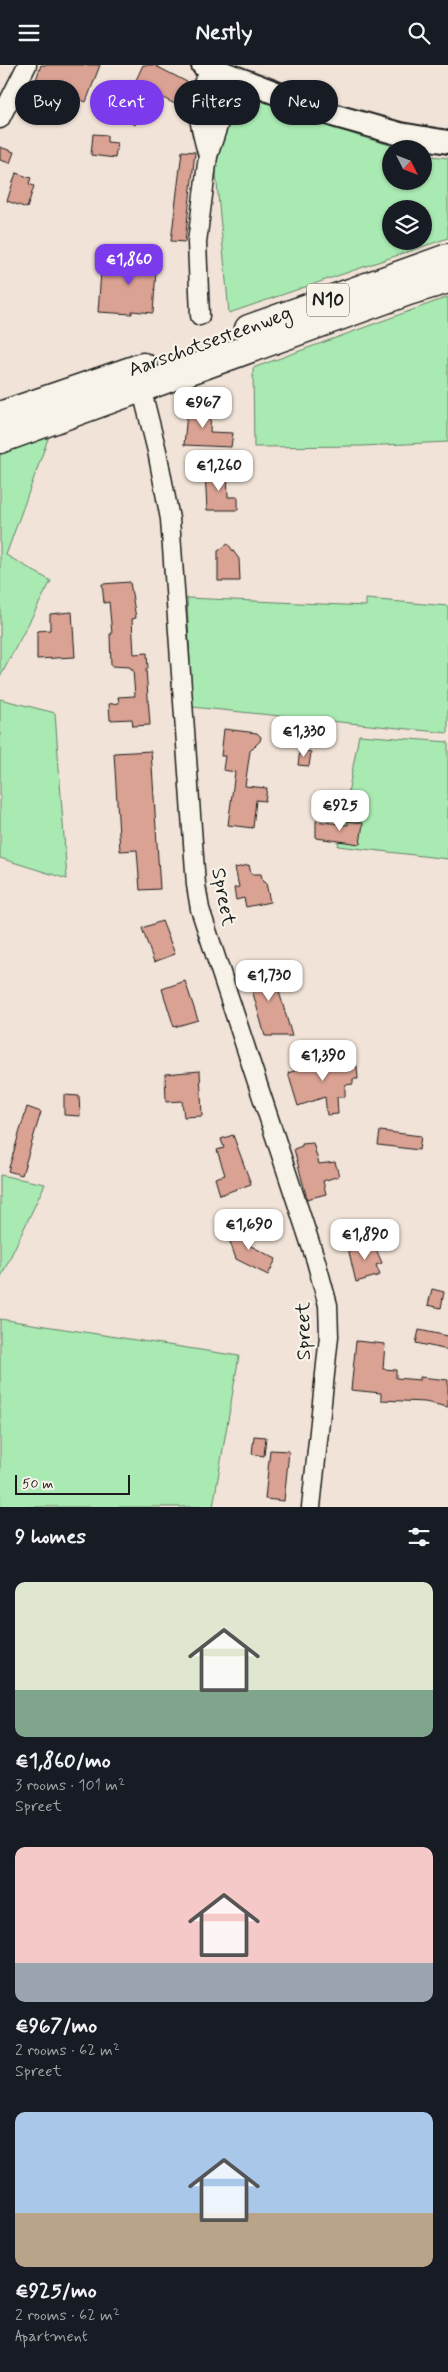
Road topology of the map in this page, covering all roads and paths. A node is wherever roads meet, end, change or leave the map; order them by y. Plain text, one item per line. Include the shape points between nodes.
1 (27, 65) edge
2 (208, 67) edge
3 (234, 78) junction
4 (0, 119) edge
5 (448, 142) edge
6 (208, 156) junction
7 (448, 258) edge
8 (448, 279) edge
9 (200, 315) dead end
10 (139, 379) junction
11 (0, 416) edge
12 (0, 439) edge
13 (311, 1507) edge

1 - 4 street
2 - 3 street
2 - 6 street via 199,92 200,125
3 - 5 street via 336,116 400,134
3 - 6 street
6 - 9 street via 197,242
7 - 10 main road, Aarschotsesteenweg / N10
8 - 10 main road, Aarschotsesteenweg / N10
10 - 11 main road, Aarschotsesteenweg / N10
10 - 12 main road, Aarschotsesteenweg / N10
10 - 13 street, Spreet via 170,519 200,909 328,1305 329,1336

